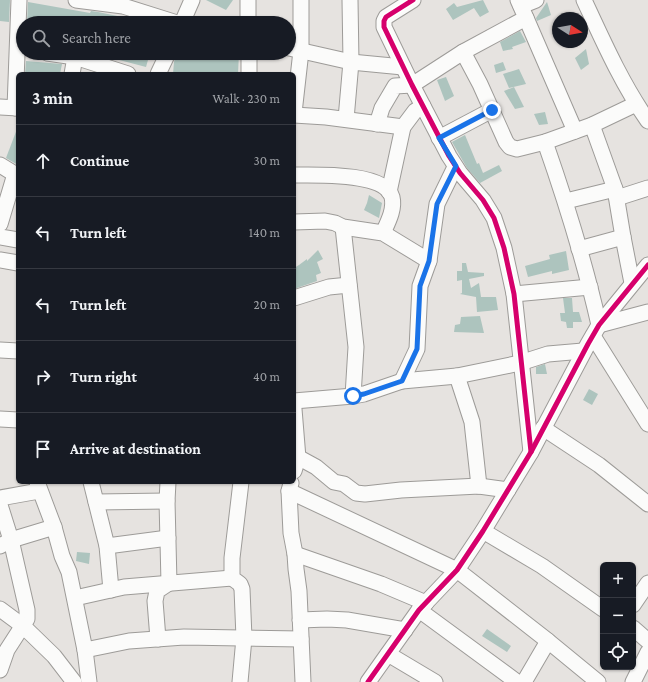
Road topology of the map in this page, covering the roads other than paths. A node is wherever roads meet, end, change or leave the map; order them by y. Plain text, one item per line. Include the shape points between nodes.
1 (19, 0) edge
2 (76, 0) edge
3 (192, 0) edge
4 (248, 0) edge
5 (301, 0) edge
6 (350, 0) edge
7 (413, 0) edge
8 (536, 0) edge
9 (584, 0) edge
10 (122, 3) edge
11 (522, 8) edge
12 (19, 16) edge
13 (158, 16) edge
14 (185, 16) edge
15 (248, 16) edge
16 (296, 42) edge
17 (296, 50) edge
18 (463, 52) junction
19 (19, 60) edge
20 (74, 60) edge
21 (84, 60) edge
22 (165, 60) edge
23 (248, 60) edge
24 (295, 60) edge
25 (351, 62) junction
26 (403, 67) junction
27 (19, 72) edge
28 (72, 72) edge
29 (122, 72) edge
30 (159, 72) edge
31 (249, 72) edge
32 (295, 72) edge
33 (412, 85) junction
34 (636, 104) junction
35 (423, 106) junction
36 (0, 107) edge
37 (16, 108) edge
38 (492, 110) junction
39 (296, 114) edge
40 (346, 119) junction
41 (648, 121) edge
42 (377, 124) junction
43 (592, 125) junction
44 (403, 127) junction
45 (575, 131) junction
46 (439, 138) junction
47 (545, 142) junction
48 (0, 164) edge
49 (456, 166) junction
50 (16, 174) edge
51 (296, 175) edge
52 (16, 178) edge
53 (648, 188) edge
54 (390, 192) junction
55 (616, 194) junction
56 (566, 201) junction
57 (1, 216) edge
58 (296, 222) edge
59 (343, 227) junction
60 (383, 232) junction
61 (0, 237) edge
62 (623, 237) junction
63 (16, 240) edge
64 (579, 249) junction
65 (0, 260) edge
66 (429, 261) junction
67 (16, 263) edge
68 (648, 265) edge
69 (632, 283) junction
70 (349, 285) junction
71 (590, 287) junction
72 (514, 294) junction
73 (296, 297) edge
74 (648, 312) edge
75 (596, 330) junction
76 (0, 350) edge
77 (584, 351) junction
78 (16, 352) edge
79 (520, 363) junction
80 (457, 376) junction
81 (402, 381) junction
82 (353, 396) junction
83 (296, 402) edge
84 (646, 418) edge
85 (0, 420) edge
86 (16, 420) edge
87 (543, 428) junction
88 (531, 452) junction
89 (296, 462) edge
90 (92, 484) edge
91 (168, 484) edge
92 (241, 484) edge
93 (290, 486) edge
94 (479, 486) junction
95 (38, 487) edge
96 (508, 490) junction
97 (0, 498) edge
98 (167, 501) junction
99 (96, 502) junction
100 (648, 504) edge
101 (0, 505) edge
102 (54, 527) junction
103 (483, 531) junction
104 (168, 538) junction
105 (6, 543) edge
106 (107, 546) junction
107 (295, 554) junction
108 (457, 570) junction
109 (232, 578) junction
110 (169, 583) junction
111 (648, 584) edge
112 (111, 590) junction
113 (75, 598) junction
114 (636, 601) edge
115 (423, 606) junction
116 (600, 607) edge
117 (0, 609) edge
118 (300, 620) junction
119 (23, 626) junction
120 (405, 630) junction
121 (636, 631) edge
122 (244, 638) junction
123 (158, 639) junction
124 (301, 639) junction
125 (548, 641) junction
126 (648, 641) edge
127 (84, 650) junction
128 (648, 652) edge
129 (388, 654) junction
130 (0, 670) edge
131 (74, 682) edge
132 (89, 682) edge
133 (240, 682) edge
134 (303, 682) edge
135 (368, 682) edge
136 (435, 682) edge
137 (517, 682) edge
138 (524, 682) edge
139 (598, 682) edge
140 (633, 682) edge

1 - 12 street
2 - 10 street
3 - 14 street
4 - 15 street
5 - 16 street
6 - 25 street
7 - 26 street via 390,14 384,21 384,27
8 - 11 street
9 - 34 street
10 - 13 street
11 - 18 street
11 - 45 street
17 - 25 street
18 - 33 street
18 - 38 street
19 - 27 street
20 - 28 street
21 - 29 street
22 - 30 street
23 - 31 street
24 - 32 street
25 - 26 street
25 - 40 street
26 - 33 street
33 - 35 street
33 - 42 street via 395,86 382,108
34 - 41 street
34 - 43 street
35 - 44 street via 415,111
35 - 46 street
36 - 37 street
38 - 46 street
38 - 47 street via 510,147 517,149
39 - 40 street
40 - 42 street
42 - 44 street
43 - 45 street
43 - 55 street
44 - 54 street
45 - 47 street
46 - 49 street
47 - 56 street
48 - 50 street
49 - 66 street via 437,204
49 - 72 street via 494,218 504,248
51 - 54 street via 353,177 381,186
52 - 57 street
53 - 55 street
54 - 60 street via 392,211
55 - 56 street
55 - 62 street
56 - 64 street
58 - 59 street via 325,221
59 - 60 street
59 - 70 street
60 - 66 street
61 - 63 street
62 - 64 street
62 - 69 street
64 - 71 street
65 - 67 street
66 - 81 street via 420,286 417,349
68 - 69 street
69 - 75 street
70 - 73 street via 329,287
70 - 82 street via 356,347
71 - 72 street
71 - 75 street
72 - 79 street
74 - 75 street
75 - 77 street
75 - 84 street
76 - 78 street
77 - 79 street via 548,354
77 - 87 street
79 - 80 street
79 - 88 street
80 - 81 street
80 - 94 street via 472,422
81 - 82 street
82 - 83 street
85 - 86 street
87 - 88 street
87 - 100 street via 599,465
88 - 96 street
89 - 94 street via 316,467 334,482 344,484 356,493
90 - 99 street
91 - 98 street
92 - 109 street
93 - 107 street via 291,533
93 - 108 street
94 - 96 street
95 - 97 street
95 - 102 street
96 - 103 street
98 - 99 street
98 - 104 street
99 - 106 street
101 - 105 street
102 - 105 street
102 - 113 street
103 - 108 street
103 - 116 street via 542,566
104 - 106 street
104 - 110 street
105 - 119 street via 27,610
106 - 112 street
107 - 115 street via 381,584
107 - 118 street
108 - 115 street
108 - 125 street
109 - 110 street
109 - 122 street via 242,589
110 - 112 street
110 - 123 street via 157,591 155,601
111 - 114 street
112 - 113 street
113 - 127 street
115 - 120 street
115 - 137 street
117 - 119 street
118 - 120 street via 327,618
118 - 124 street
119 - 130 street via 8,650
119 - 131 street via 54,656
120 - 129 street
121 - 126 street
122 - 123 street
122 - 124 street
122 - 133 street
123 - 127 street via 129,641
124 - 134 street
125 - 138 street
125 - 139 street
127 - 132 street
128 - 140 street
129 - 135 street
129 - 136 street

